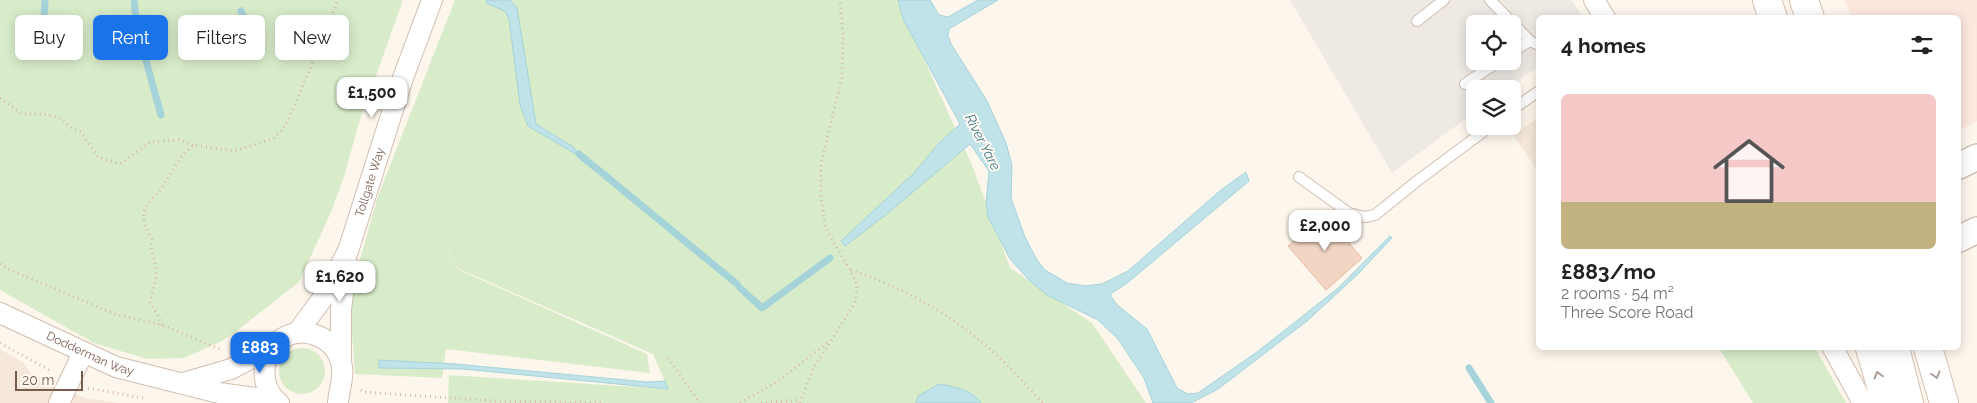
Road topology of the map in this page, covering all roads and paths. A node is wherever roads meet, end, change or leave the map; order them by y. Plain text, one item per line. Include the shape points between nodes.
1 (338, 0) edge
2 (432, 0) edge
3 (840, 0) edge
4 (1444, 0) edge
5 (1490, 0) edge
6 (1594, 0) edge
7 (1767, 0) edge
8 (1804, 0) edge
9 (1603, 15) edge
10 (1772, 15) edge
11 (1809, 15) edge
12 (1417, 21) dead end
13 (1534, 43) edge
14 (1521, 48) edge
15 (1486, 70) edge
16 (1465, 84) dead end
17 (1536, 93) edge
18 (0, 98) edge
19 (1521, 104) edge
20 (1479, 135) edge
21 (194, 146) junction
22 (1977, 157) edge
23 (1961, 165) edge
24 (1298, 177) dead end
25 (1977, 214) edge
26 (1961, 218) edge
27 (1977, 230) edge
28 (1961, 237) edge
29 (348, 251) junction
30 (0, 264) edge
31 (850, 270) junction
32 (0, 313) edge
33 (162, 325) junction
34 (297, 333) junction
35 (829, 341) junction
36 (272, 347) junction
37 (1834, 350) edge
38 (1871, 350) edge
39 (1896, 350) edge
40 (1929, 350) edge
41 (224, 351) dead end
42 (83, 353) junction
43 (668, 358) dead end
44 (182, 383) junction
45 (337, 386) edge
46 (278, 402) edge
47 (800, 402) edge
48 (59, 403) edge
49 (602, 403) edge
50 (700, 403) edge
51 (740, 403) edge
52 (761, 403) edge
53 (1043, 403) edge
54 (1863, 403) edge
55 (1886, 403) edge
56 (1909, 403) edge
57 (1944, 403) edge

1 - 21 path via 283,129 273,139 234,151
2 - 29 street, Tollgate Way
3 - 31 path via 842,78 821,162 822,207 832,242
4 - 12 lane
5 - 13 lane
6 - 9 street
7 - 10 main road
8 - 11 main road
13 - 14 lane
15 - 16 lane
17 - 19 lane
18 - 21 path via 22,114 58,117 81,132 98,157 120,164 150,142 179,140
20 - 24 lane via 1375,215 1365,217 1349,213
21 - 33 path via 184,152 144,213 155,260 156,276 150,302
22 - 23 street
25 - 26 street
27 - 28 street
29 - 34 street, Tollgate Way via 325,295
29 - 45 street, Tollgate Way
30 - 33 path via 115,314
31 - 35 path via 856,285 856,301
31 - 53 path via 880,280 934,306 990,349
32 - 42 street, Dodderman Way
33 - 41 path
34 - 36 street, Dodderman Way via 282,338
34 - 45 street via 311,333 324,338 335,348
35 - 47 path
35 - 51 path via 778,381
36 - 44 street, Dodderman Way via 231,369
36 - 46 street via 264,365 264,379 268,391
37 - 54 street
55 -> 38 main road
39 - 56 main road
40 -> 57 main road
42 - 44 street, Dodderman Way via 116,367
42 - 48 street
43 - 50 path
44 - 46 street, Dodderman Way via 219,393
45 - 49 path via 363,392 493,401
47 - 52 path

